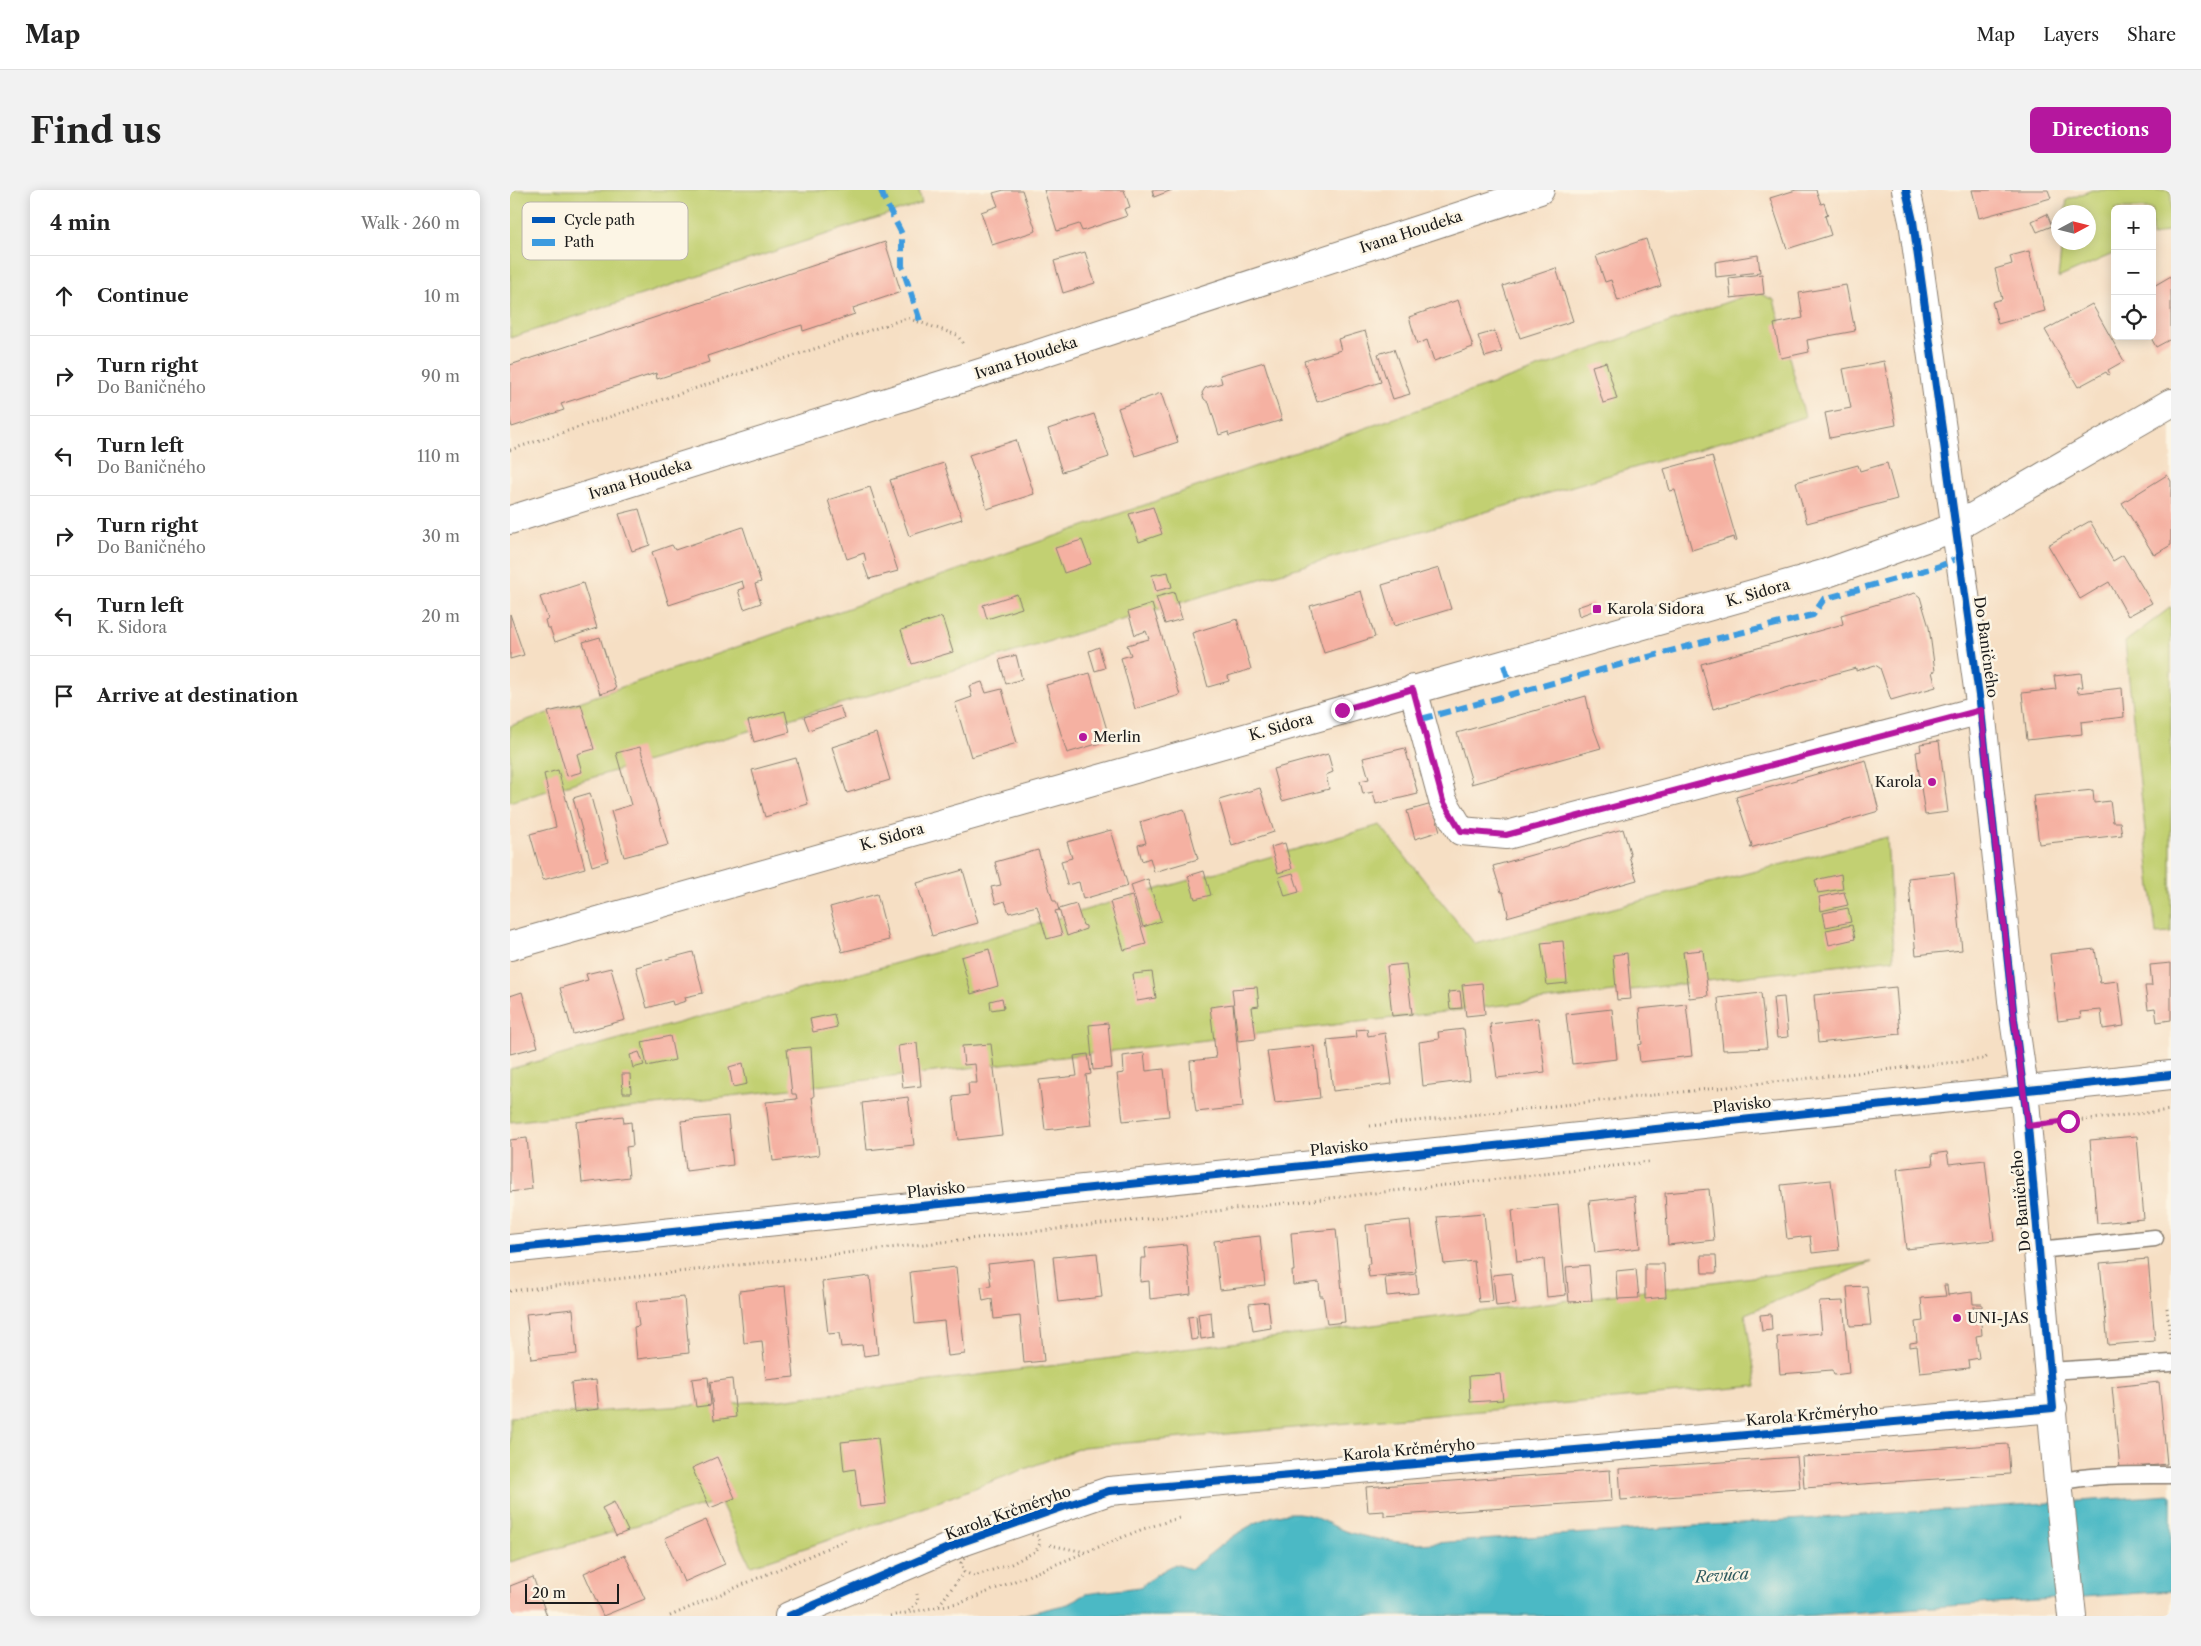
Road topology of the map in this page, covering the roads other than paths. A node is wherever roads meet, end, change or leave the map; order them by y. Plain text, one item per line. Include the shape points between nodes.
1 (1540, 190) edge
2 (1906, 190) edge
3 (2171, 403) edge
4 (510, 520) edge
5 (1956, 528) junction
6 (1413, 689) junction
7 (1981, 710) junction
8 (510, 946) edge
9 (2171, 1075) edge
10 (2024, 1089) junction
11 (2155, 1238) dead end
12 (510, 1249) edge
13 (2039, 1250) junction
14 (2171, 1363) edge
15 (2050, 1372) junction
16 (2053, 1408) junction
17 (2171, 1475) edge
18 (2059, 1488) junction
19 (2072, 1613) edge
20 (790, 1616) edge

1 - 4 street, Ivana Houdeka via 983,372
2 - 5 street, Do Baničného
3 - 5 street, K. Sidora
5 - 6 street, K. Sidora via 1827,573
5 - 7 street, Do Baničného
6 - 7 street, Do Baničného via 1443,801 1461,831 1506,835
6 - 8 street, K. Sidora
7 - 10 street, Do Baničného
9 - 10 street, Plavisko
10 - 12 street, Plavisko
10 - 13 street, Do Baničného
11 - 13 lane
13 - 15 street, Do Baničného
14 - 15 lane
15 - 16 street, Do Baničného
16 - 18 street, Do Baničného
16 - 20 street, Karola Krčméryho via 1109,1491 962,1542
17 - 18 lane via 2076,1478
18 - 19 street, Do Baničného

